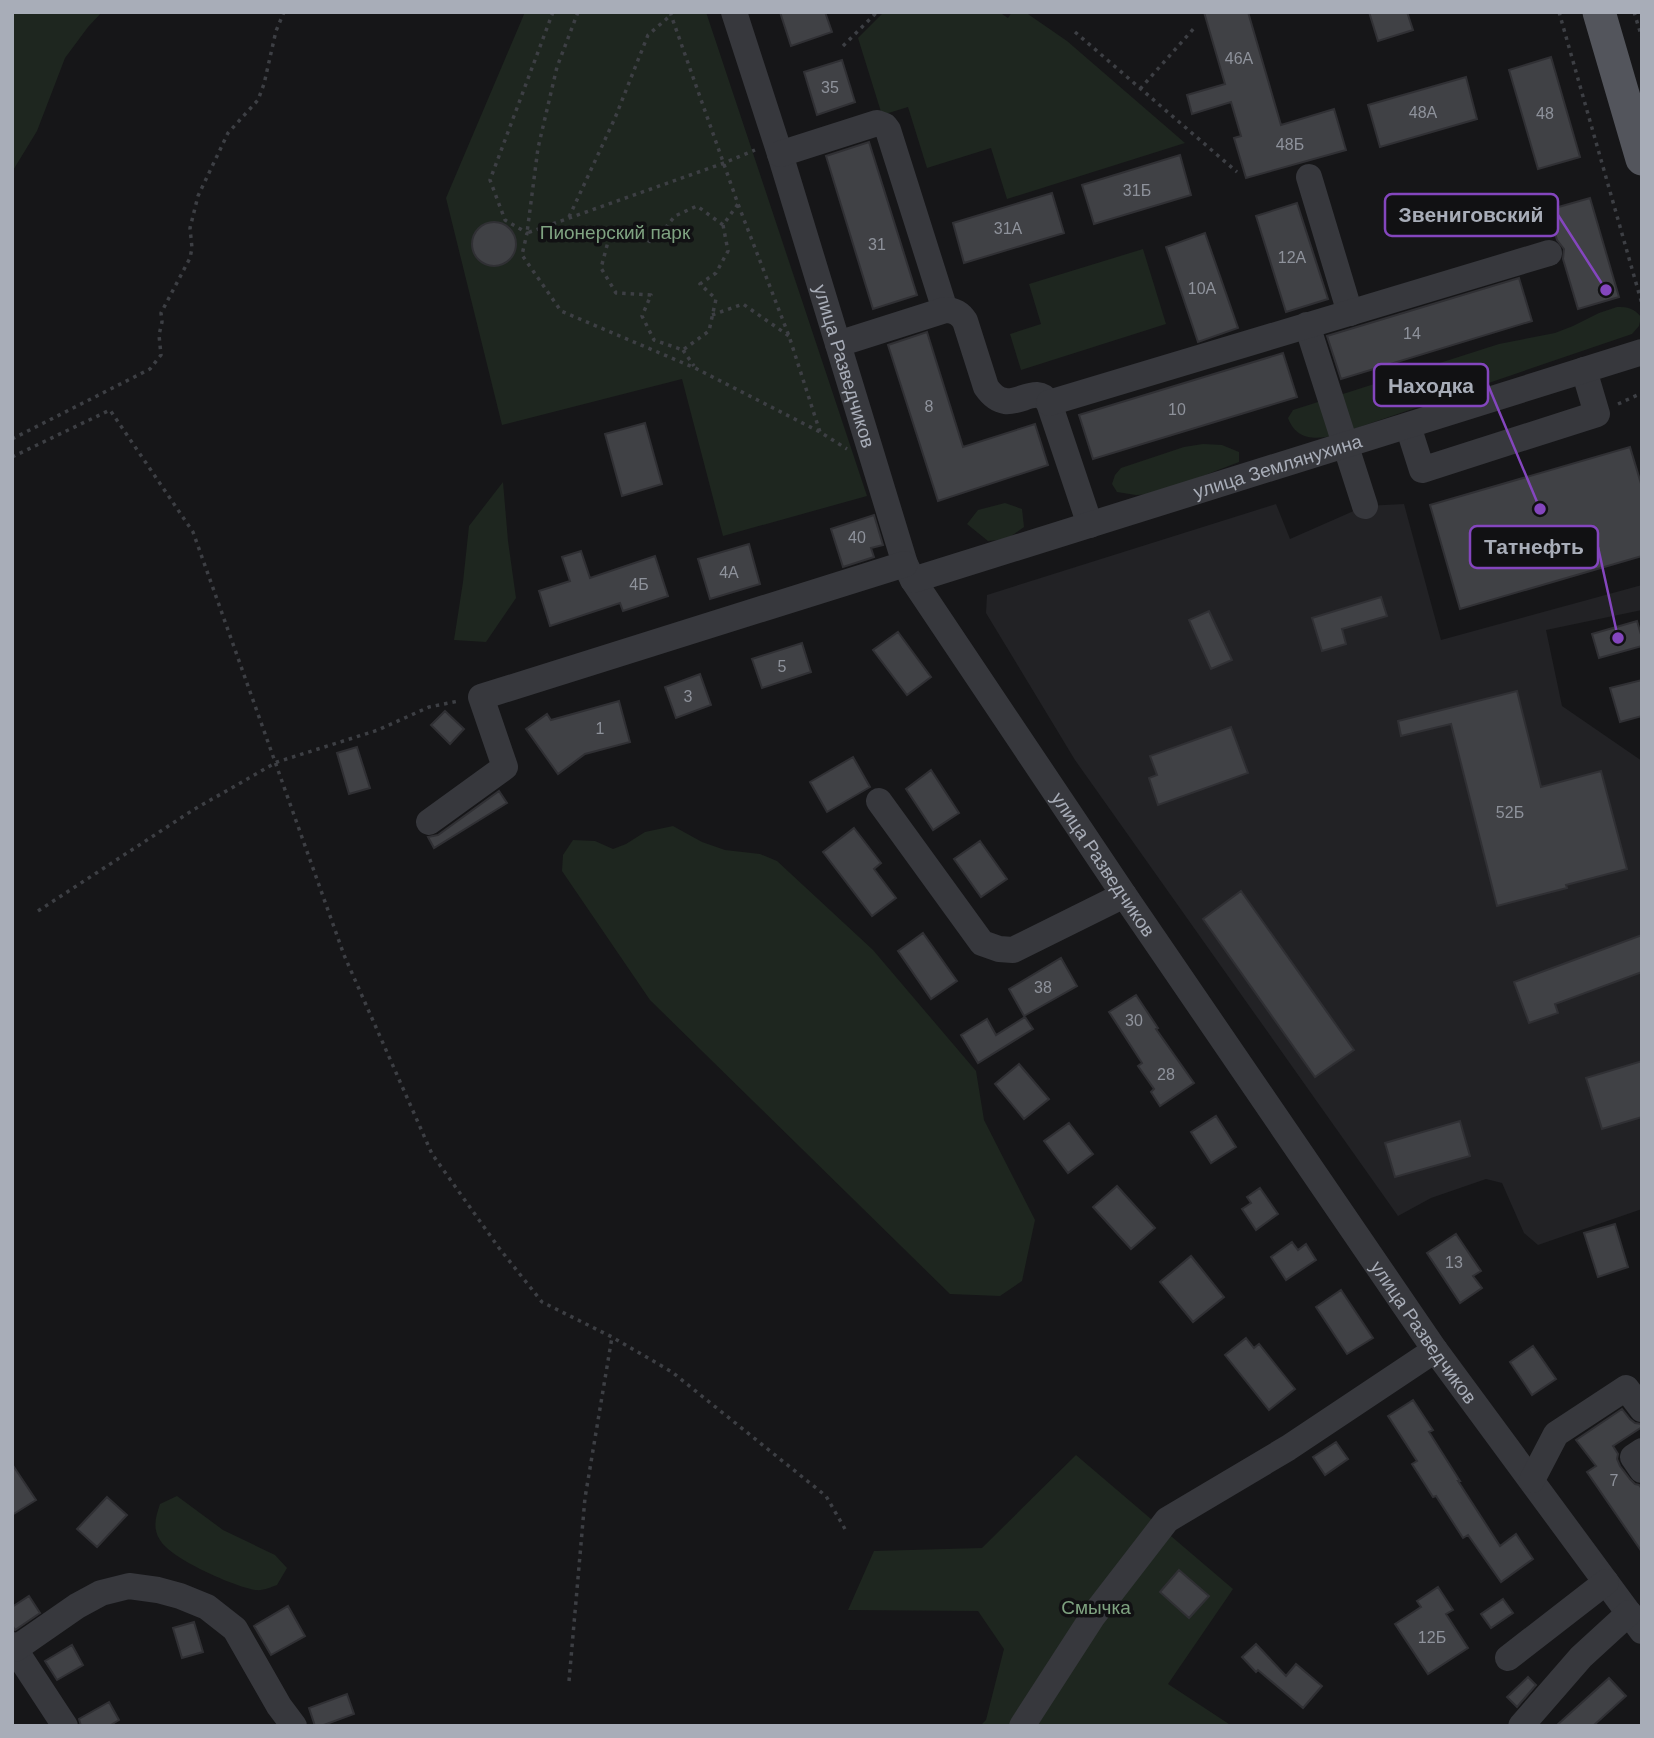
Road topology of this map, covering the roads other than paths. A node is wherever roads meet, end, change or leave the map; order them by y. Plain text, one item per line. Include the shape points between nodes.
1 (734, 12) edge
2 (1607, 15) edge
3 (778, 147) junction
4 (1642, 159) edge
5 (1309, 177) dead end
6 (1549, 253) dead end
7 (945, 310) junction
8 (1350, 313) junction
9 (1307, 325) junction
10 (838, 344) junction
11 (1642, 352) edge
12 (1584, 370) junction
13 (1049, 403) junction
14 (1408, 426) junction
15 (1345, 444) junction
16 (1365, 506) dead end
17 (1090, 525) junction
18 (909, 572) junction
19 (879, 801) dead end
20 (429, 822) dead end
21 (1124, 895) junction
22 (1434, 1350) junction
23 (1642, 1409) edge
24 (1642, 1451) edge
25 (1642, 1470) edge
26 (1532, 1480) junction
27 (1606, 1582) junction
28 (1635, 1622) edge
29 (14, 1647) edge
30 (1508, 1658) dead end
31 (65, 1726) edge
32 (293, 1726) edge
33 (1021, 1726) edge
34 (1521, 1726) edge

1 - 3 street, улица Разведчиков
2 - 4 main road
3 - 7 street via 877,123 886,125
3 - 10 street, улица Разведчиков
5 - 8 street
6 - 8 street
7 - 10 street
7 - 13 street via 957,312 965,321 991,394 1009,402 1042,395
8 - 9 street
9 - 13 street
9 - 15 street
10 - 18 street, улица Разведчиков
11 - 12 street, улица Землянухина
12 - 14 street, улица Землянухина
12 - 14 street via 1597,414 1422,470
13 - 17 street
14 - 15 street, улица Землянухина
15 - 16 street
15 - 17 street, улица Землянухина
17 - 18 street, улица Землянухина
18 - 20 street, улица Землянухина via 481,697 505,767
18 - 21 street, улица Разведчиков
19 - 21 street via 982,943 1013,950
21 - 22 street, улица Разведчиков
22 - 26 street, улица Разведчиков
22 - 33 street via 1288,1448 1167,1520 1093,1616
23 - 26 street via 1626,1388 1556,1434
24 - 25 street via 1633,1457
26 - 27 street, улица Разведчиков
27 - 28 street, улица Разведчиков
27 - 30 street
28 - 34 street via 1581,1657
29 - 31 street
29 - 32 street via 102,1593 129,1586 180,1596 207,1607 235,1629

